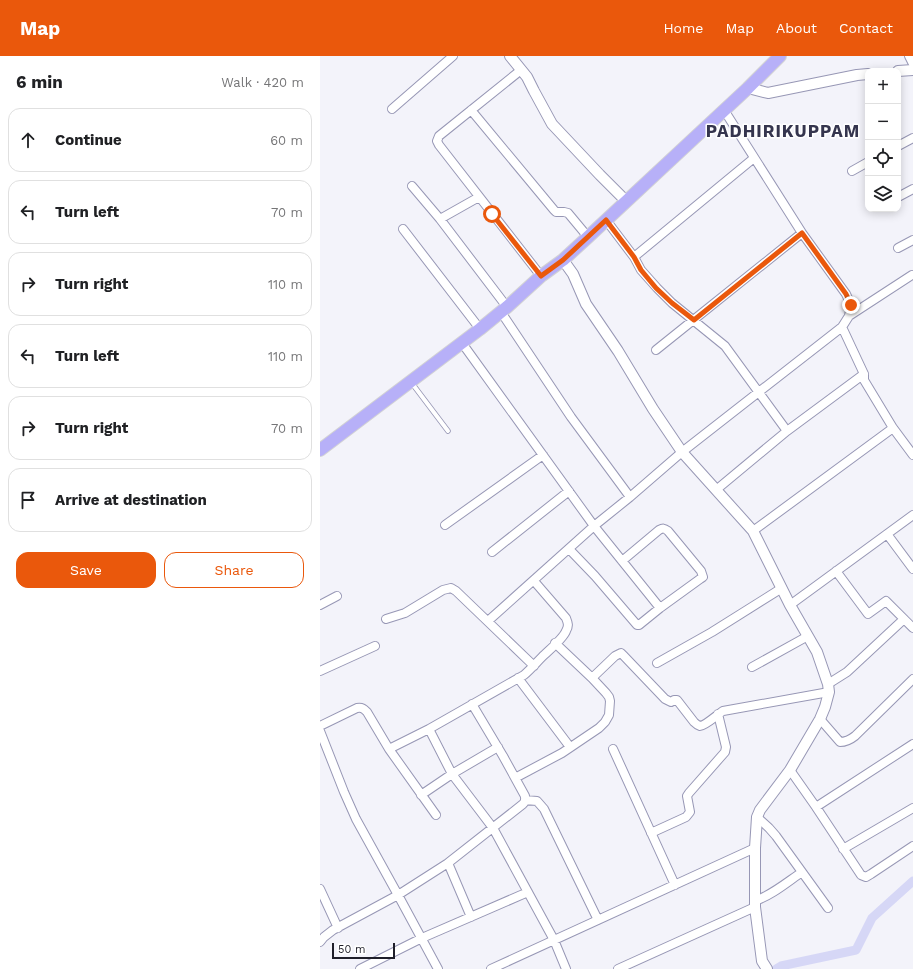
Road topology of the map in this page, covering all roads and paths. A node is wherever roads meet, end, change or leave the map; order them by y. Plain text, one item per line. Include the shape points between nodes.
1 (453, 56) edge
2 (510, 56) edge
3 (780, 56) edge
4 (909, 56) edge
5 (913, 64) edge
6 (521, 70) junction
7 (913, 70) edge
8 (901, 71) edge
9 (865, 74) edge
10 (748, 88) junction
11 (392, 109) dead end
12 (471, 110) junction
13 (724, 110) junction
14 (913, 138) edge
15 (901, 144) edge
16 (754, 158) junction
17 (865, 164) edge
18 (852, 171) dead end
19 (412, 186) dead end
20 (913, 189) edge
21 (901, 195) edge
22 (479, 197) junction
23 (626, 201) junction
24 (440, 219) junction
25 (606, 220) junction
26 (403, 229) dead end
27 (802, 233) junction
28 (588, 237) junction
29 (913, 240) edge
30 (898, 248) dead end
31 (634, 257) junction
32 (563, 260) junction
33 (912, 275) edge
34 (541, 276) junction
35 (504, 309) junction
36 (849, 316) junction
37 (694, 320) junction
38 (842, 327) junction
39 (480, 329) junction
40 (462, 343) junction
41 (656, 350) dead end
42 (864, 374) junction
43 (411, 382) junction
44 (758, 392) junction
45 (893, 428) junction
46 (448, 431) dead end
47 (787, 431) junction
48 (320, 450) edge
49 (682, 452) junction
50 (543, 455) junction
51 (913, 455) edge
52 (716, 490) junction
53 (569, 491) junction
54 (630, 497) junction
55 (913, 515) edge
56 (445, 525) dead end
57 (594, 526) junction
58 (753, 531) junction
59 (887, 534) junction
60 (569, 549) junction
61 (492, 552) dead end
62 (622, 562) junction
63 (913, 570) edge
64 (836, 571) junction
65 (534, 580) junction
66 (782, 588) junction
67 (337, 596) dead end
68 (320, 605) edge
69 (790, 605) junction
70 (660, 608) junction
71 (386, 619) dead end
72 (904, 619) junction
73 (488, 621) junction
74 (913, 628) edge
75 (808, 636) junction
76 (555, 643) junction
77 (375, 646) dead end
78 (657, 664) dead end
79 (534, 666) junction
80 (752, 667) dead end
81 (320, 671) edge
82 (518, 678) junction
83 (592, 678) junction
84 (913, 678) edge
85 (828, 688) junction
86 (472, 704) junction
87 (718, 714) junction
88 (820, 720) junction
89 (320, 726) edge
90 (429, 729) junction
91 (320, 731) edge
92 (913, 744) edge
93 (323, 746) edge
94 (498, 747) junction
95 (570, 747) junction
96 (389, 749) junction
97 (613, 749) dead end
98 (790, 770) junction
99 (452, 774) junction
100 (515, 778) junction
101 (421, 795) junction
102 (526, 800) junction
103 (816, 807) junction
104 (913, 808) edge
105 (436, 815) dead end
106 (757, 817) junction
107 (493, 828) junction
108 (651, 833) junction
109 (913, 846) edge
110 (755, 848) junction
111 (843, 849) junction
112 (448, 863) junction
113 (802, 872) junction
114 (674, 885) junction
115 (320, 889) edge
116 (528, 892) junction
117 (398, 895) junction
118 (323, 902) edge
119 (755, 904) junction
120 (828, 908) dead end
121 (471, 917) junction
122 (598, 920) junction
123 (338, 928) junction
124 (422, 938) junction
125 (554, 940) junction
126 (320, 942) edge
127 (764, 965) edge
128 (360, 969) edge
129 (438, 969) edge
130 (491, 969) edge
131 (566, 969) edge
132 (618, 969) edge

1 - 11 street
2 - 6 street
3 - 10 main road
4 - 5 street
6 - 12 street
6 - 23 street via 552,124
7 - 8 street
9 - 10 street via 768,93
10 - 13 main road
12 - 22 street via 437,140
12 - 28 street via 554,210 568,213
13 - 16 street
13 - 23 main road
14 - 15 street
16 - 27 street
16 - 31 street
17 - 18 street
19 - 24 street
20 - 21 street
22 - 24 street
22 - 34 street
23 - 25 main road
24 - 35 street
25 - 28 main road
25 - 31 street
26 - 39 street
27 - 36 street via 846,294 851,305
27 - 37 street
28 - 32 main road
29 - 30 street
31 - 37 street via 656,288
32 - 34 main road
32 - 49 street via 573,274 586,304
33 - 36 street
34 - 35 main road
35 - 39 main road
35 - 54 street via 571,417
36 - 38 street
37 - 41 street
37 - 44 street via 725,346
38 - 42 street
38 - 44 street
39 - 40 main road
40 - 43 main road
40 - 50 street
42 - 45 street via 864,380
42 - 47 street
43 - 46 lane
43 - 48 main road
44 - 47 street
44 - 49 street
45 - 51 street
45 - 58 street
47 - 52 street
49 - 52 street
49 - 54 street
50 - 53 street
50 - 56 street
52 - 58 street
53 - 57 street
53 - 61 street
54 - 57 street
55 - 59 street
57 - 60 street
57 - 62 street
58 - 66 street
59 - 63 street
59 - 64 street
60 - 65 street
60 - 70 street via 637,625
62 - 70 street
62 - 70 street via 661,528 668,531 703,577
64 - 69 street
64 - 72 street via 868,614 886,601
65 - 73 street
65 - 76 street via 566,618 568,624 564,634
66 - 69 street
66 - 78 street
67 - 68 street
69 - 75 street
71 - 73 street via 405,613 443,590 451,588
72 - 74 street
72 - 85 street
73 - 79 street
75 - 80 street
75 - 85 street via 817,652
76 - 79 street
76 - 83 street
77 - 81 street
79 - 82 street
82 - 86 street
82 - 95 street
83 - 87 street via 621,653 664,699 680,702 698,725 704,725
83 - 95 street via 609,697 609,715 599,728
84 - 88 street via 850,740 840,742
85 - 87 street
85 - 88 street
86 - 90 street
86 - 94 street
87 - 108 street via 725,752 687,796 690,812 688,815
88 - 98 street
89 - 96 street via 361,708 367,712
90 - 96 street
90 - 99 street
91 - 93 street
92 - 103 street
93 - 117 street via 356,819
94 - 99 street
94 - 100 street
95 - 100 street
96 - 101 street
97 - 108 street
98 - 103 street
98 - 106 street
99 - 101 street
99 - 107 street
100 - 102 street
101 - 105 street
102 - 107 street
102 - 122 street via 537,802 544,809
103 - 111 street
104 - 111 street
106 - 110 street
106 - 113 street via 769,828
107 - 112 street
107 - 116 street
108 - 114 street
109 - 111 street via 866,877 861,875
110 - 114 street
110 - 119 street
112 - 117 street
112 - 121 street
113 - 119 street
113 - 120 street
114 - 122 street
115 - 118 street
116 - 121 street
116 - 125 street
117 - 123 street
117 - 124 street
118 - 123 street
119 - 127 street
119 - 132 street
121 - 124 street
122 - 125 street
123 - 126 street
124 - 128 street
124 - 129 street
125 - 130 street
125 - 131 street

